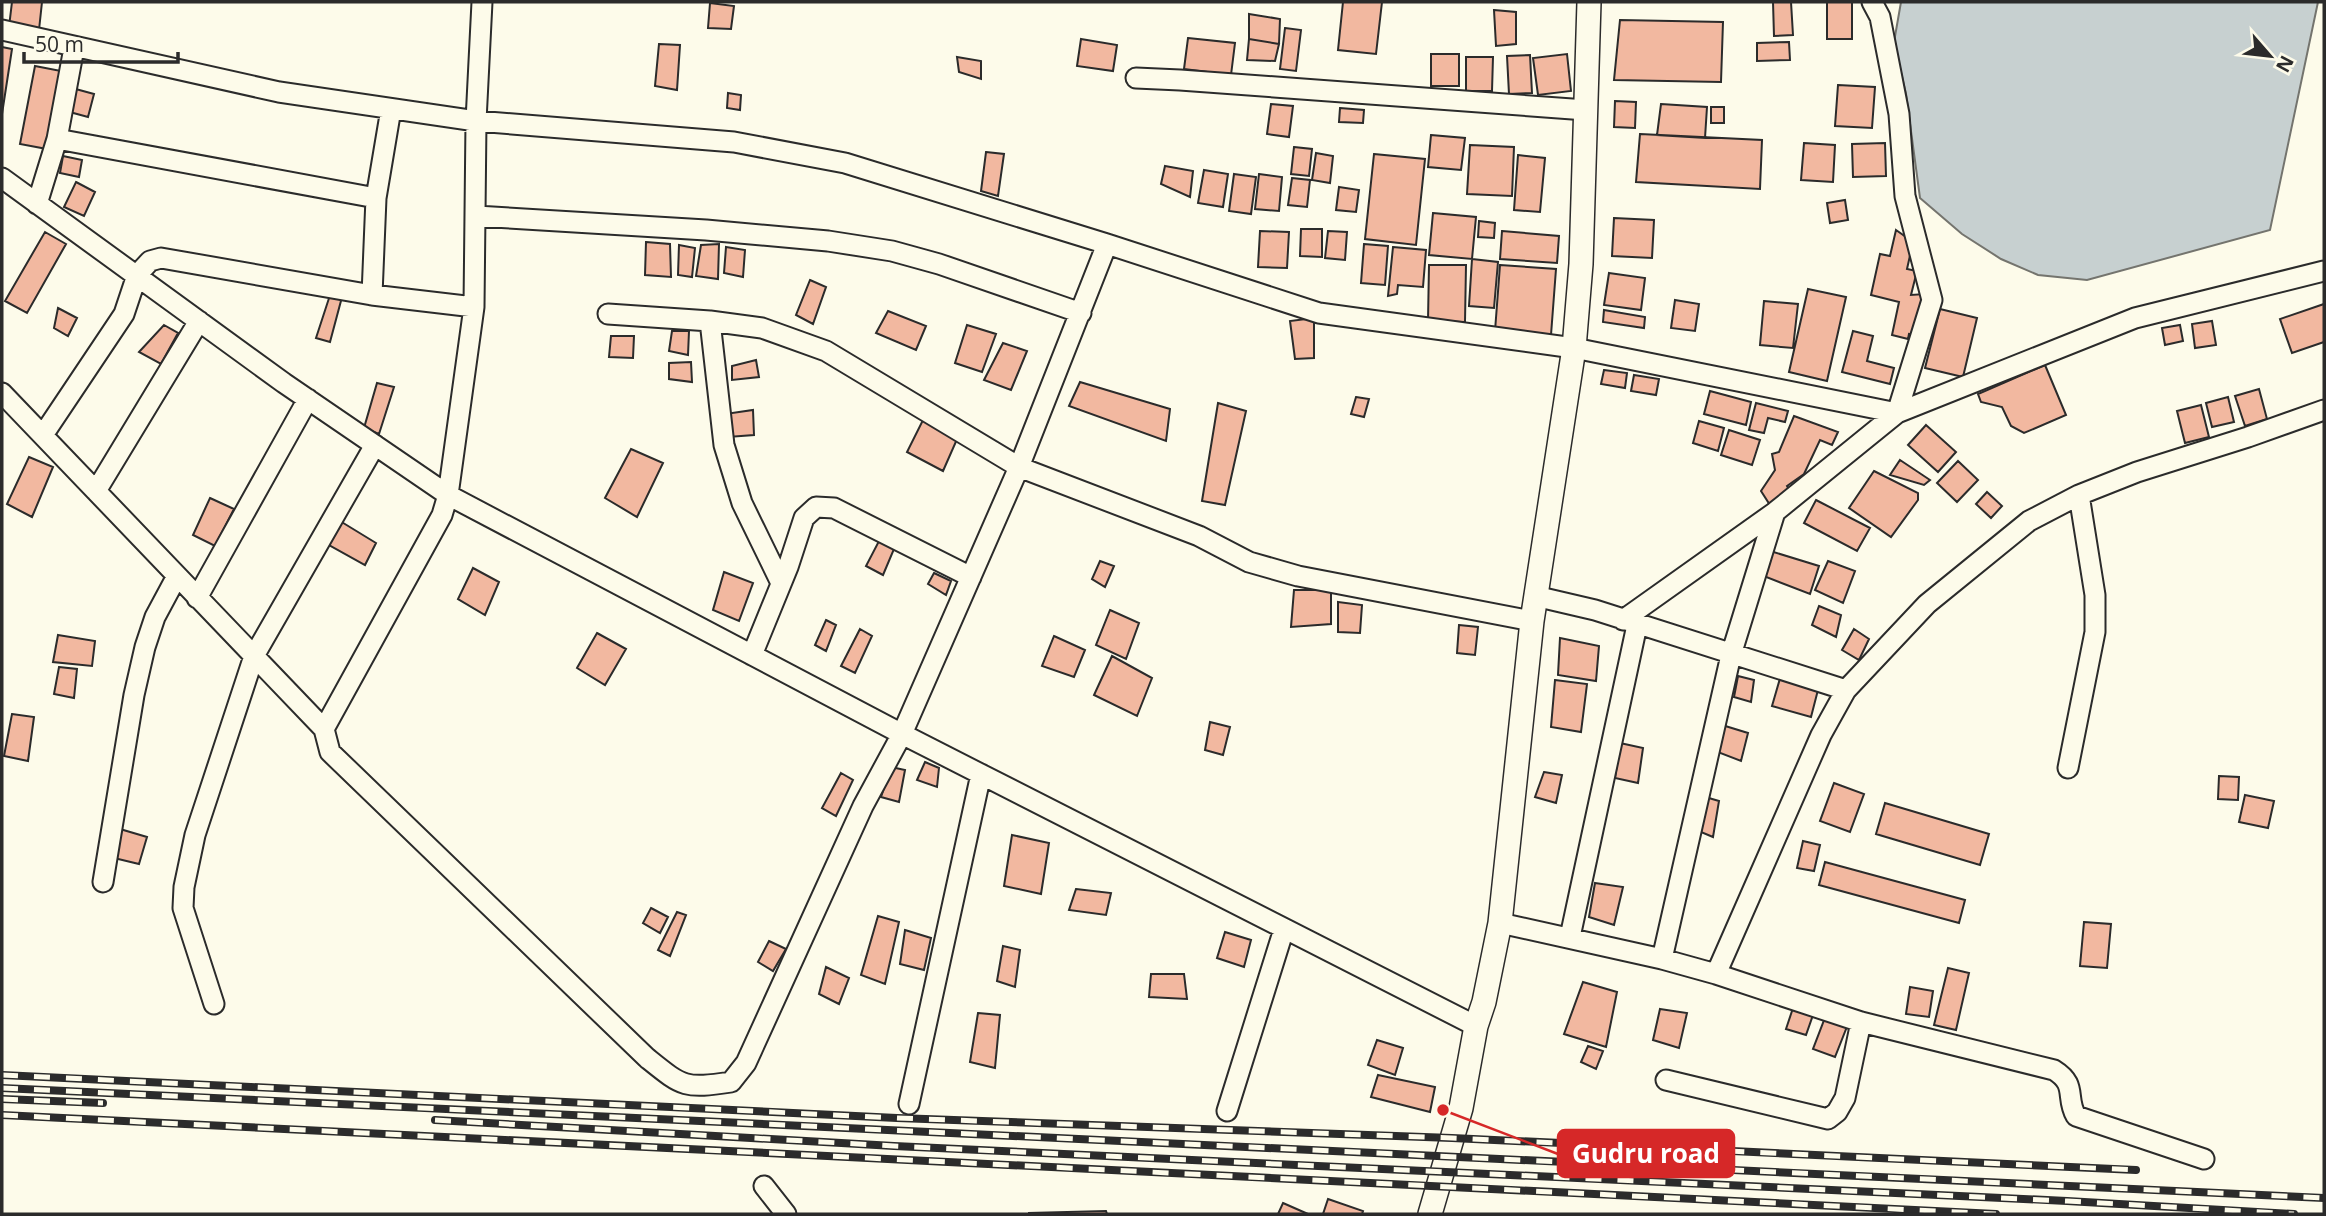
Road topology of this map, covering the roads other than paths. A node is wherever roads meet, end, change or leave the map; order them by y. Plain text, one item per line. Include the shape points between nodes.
1 (482, 2) edge
2 (1589, 2) edge
3 (1872, 2) edge
4 (2, 30) edge
5 (75, 48) junction
6 (1136, 78) dead end
7 (391, 109) junction
8 (1586, 110) junction
9 (476, 121) junction
10 (57, 139) junction
11 (2, 178) edge
12 (376, 198) junction
13 (37, 204) junction
14 (476, 216) junction
15 (1107, 244) junction
16 (2324, 271) edge
17 (137, 275) junction
18 (372, 295) junction
19 (474, 307) junction
20 (1081, 313) junction
21 (608, 314) dead end
22 (199, 321) junction
23 (710, 321) junction
24 (1574, 348) junction
25 (2, 393) edge
26 (308, 399) junction
27 (2324, 410) edge
28 (1897, 413) junction
29 (43, 435) junction
30 (375, 446) junction
31 (1020, 467) junction
32 (96, 491) junction
33 (448, 495) junction
34 (2079, 495) junction
35 (1775, 512) junction
36 (177, 576) junction
37 (971, 577) junction
38 (781, 583) junction
39 (1535, 596) junction
40 (197, 598) junction
41 (1532, 621) junction
42 (1630, 622) junction
43 (1731, 654) junction
44 (752, 655) junction
45 (254, 656) junction
46 (1846, 690) junction
47 (324, 729) junction
48 (902, 734) junction
49 (2068, 768) dead end
50 (981, 774) junction
51 (103, 882) dead end
52 (1500, 923) junction
53 (1284, 929) junction
54 (1570, 937) junction
55 (1662, 959) junction
56 (1716, 974) junction
57 (214, 1004) dead end
58 (1861, 1022) junction
59 (1476, 1026) junction
60 (1666, 1080) dead end
61 (909, 1104) dead end
62 (1227, 1111) dead end
63 (2204, 1159) dead end
64 (764, 1186) dead end
65 (786, 1214) edge
66 (1430, 1214) edge

1 - 9 street
2 - 8 street
3 - 28 street via 1880,17 1899,114 1905,196 1932,300
4 - 5 street
5 - 7 street via 279,92
5 - 10 street
6 - 8 street
7 - 9 street
7 - 12 street
8 - 24 street
9 - 14 street
9 - 15 street via 734,142 832,161
10 - 12 street
10 - 13 street
11 - 13 street
12 - 18 street
13 - 17 street
14 - 19 street
14 - 20 street via 706,230 892,251
15 - 20 street
15 - 24 street via 1319,313
16 - 28 street via 2135,318
17 - 18 street via 150,261 161,258
17 - 22 street
17 - 29 street via 124,314
18 - 19 street
19 - 33 street
20 - 31 street
21 - 23 street
22 - 26 street
22 - 32 street
23 - 31 street via 762,328 826,351
23 - 38 street via 724,445 742,503
24 - 28 street
24 - 39 street
25 - 29 street
26 - 30 street
26 - 40 street
27 - 34 street
28 - 35 street
29 - 32 street
30 - 33 street
30 - 45 street
31 - 37 street
31 - 41 street via 1199,536 1250,562 1298,576
32 - 36 street
33 - 44 street
33 - 47 street via 442,515
34 - 46 street via 2029,521 1927,604
34 - 49 street via 2095,595 2095,632
35 - 42 street
35 - 43 street
36 - 40 street
36 - 51 street via 145,647
37 - 38 street via 834,508 816,507 804,518
37 - 48 street
38 - 44 street
39 - 41 street
39 - 42 street
40 - 45 street
41 - 52 street
42 - 43 street
42 - 54 street
43 - 46 street
43 - 55 street
44 - 48 street
45 - 47 street
45 - 57 street via 195,835 184,887 183,908
46 - 56 street via 1821,735
47 - 48 street via 330,752 647,1058 677,1082 699,1087 731,1082 746,1063 863,806
48 - 50 street
50 - 53 street
50 - 61 street
52 - 54 street
52 - 59 street
53 - 59 street
53 - 62 street
54 - 55 street
55 - 56 street
56 - 58 street
58 - 60 street via 1845,1098 1828,1119
58 - 63 street via 2054,1070 2065,1077 2077,1116
59 - 66 street via 1461,1108
64 - 65 street

